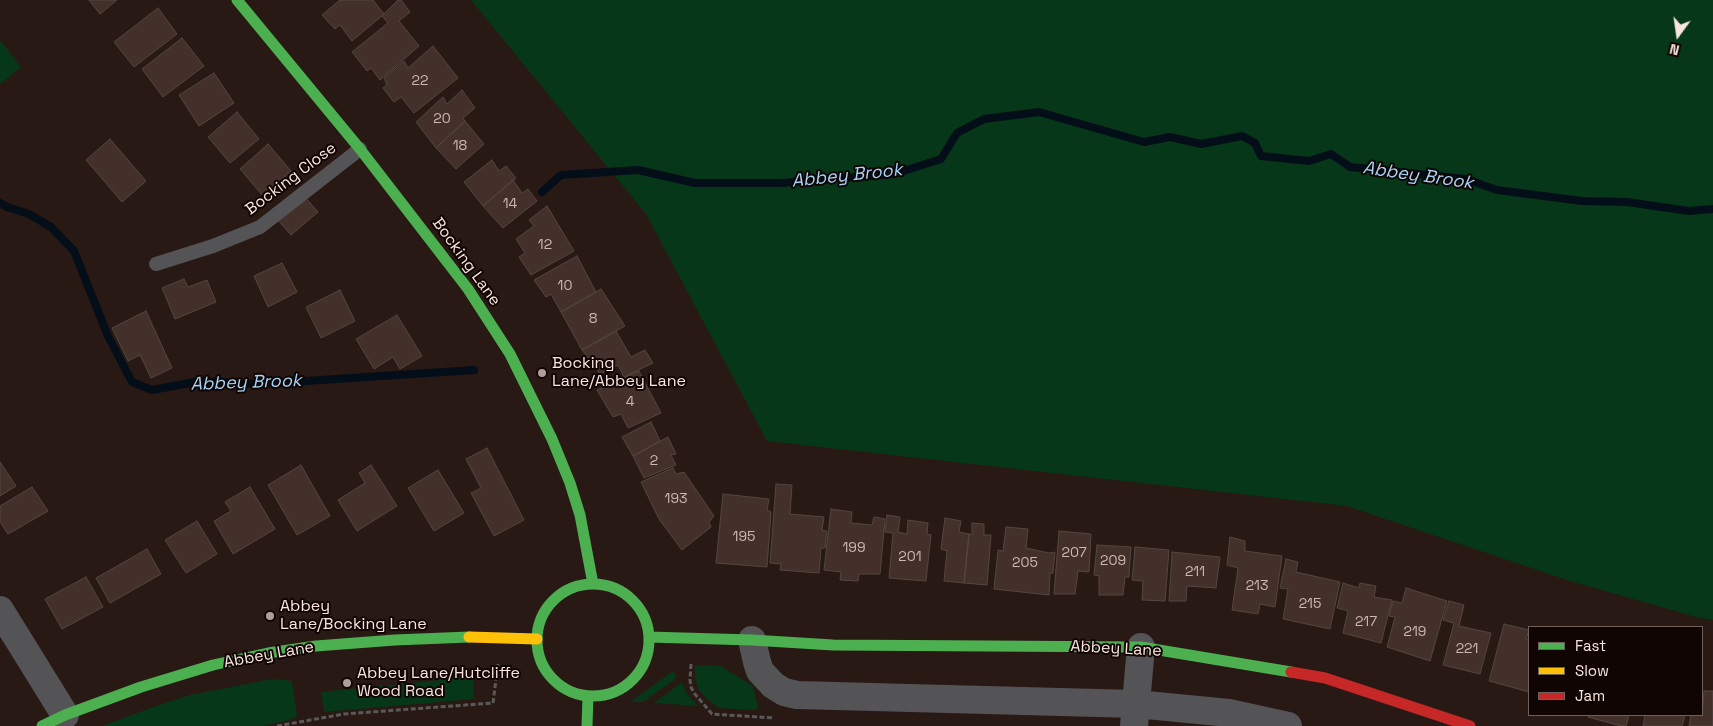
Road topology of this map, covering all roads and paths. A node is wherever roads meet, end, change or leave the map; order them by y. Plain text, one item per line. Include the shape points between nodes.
1 (237, 0) edge
2 (360, 149) junction
3 (156, 264) dead end
4 (593, 584) junction
5 (0, 610) edge
6 (649, 637) junction
7 (501, 638) junction
8 (537, 640) junction
9 (752, 640) junction
10 (1141, 647) junction
11 (588, 696) junction
12 (1135, 715) edge
13 (54, 721) edge
14 (277, 726) edge
15 (587, 726) edge
16 (1288, 726) edge
17 (1470, 726) edge

1 - 2 main road, Bocking Lane
2 - 3 lane, Bocking Close via 260,227
2 - 4 main road, Bocking Lane via 468,289 510,354 570,482
4 - 6 main road via 613,587 632,599 643,615
4 - 8 main road via 572,588 552,601 540,619
5 - 13 street
6 - 9 main road, Abbey Lane
6 - 11 main road via 646,659 633,679 614,692
7 - 8 main road, Abbey Lane
7 - 13 main road, Abbey Lane via 385,640 268,653 172,677
7 - 14 path via 493,703 344,714
8 - 11 main road via 541,660 552,678 567,690
9 - 10 main road, Abbey Lane via 833,645
9 - 12 street via 760,671 773,685 797,695
10 - 12 street
10 - 17 main road, Abbey Lane via 1325,678
11 - 15 main road
12 - 16 street via 1229,713

